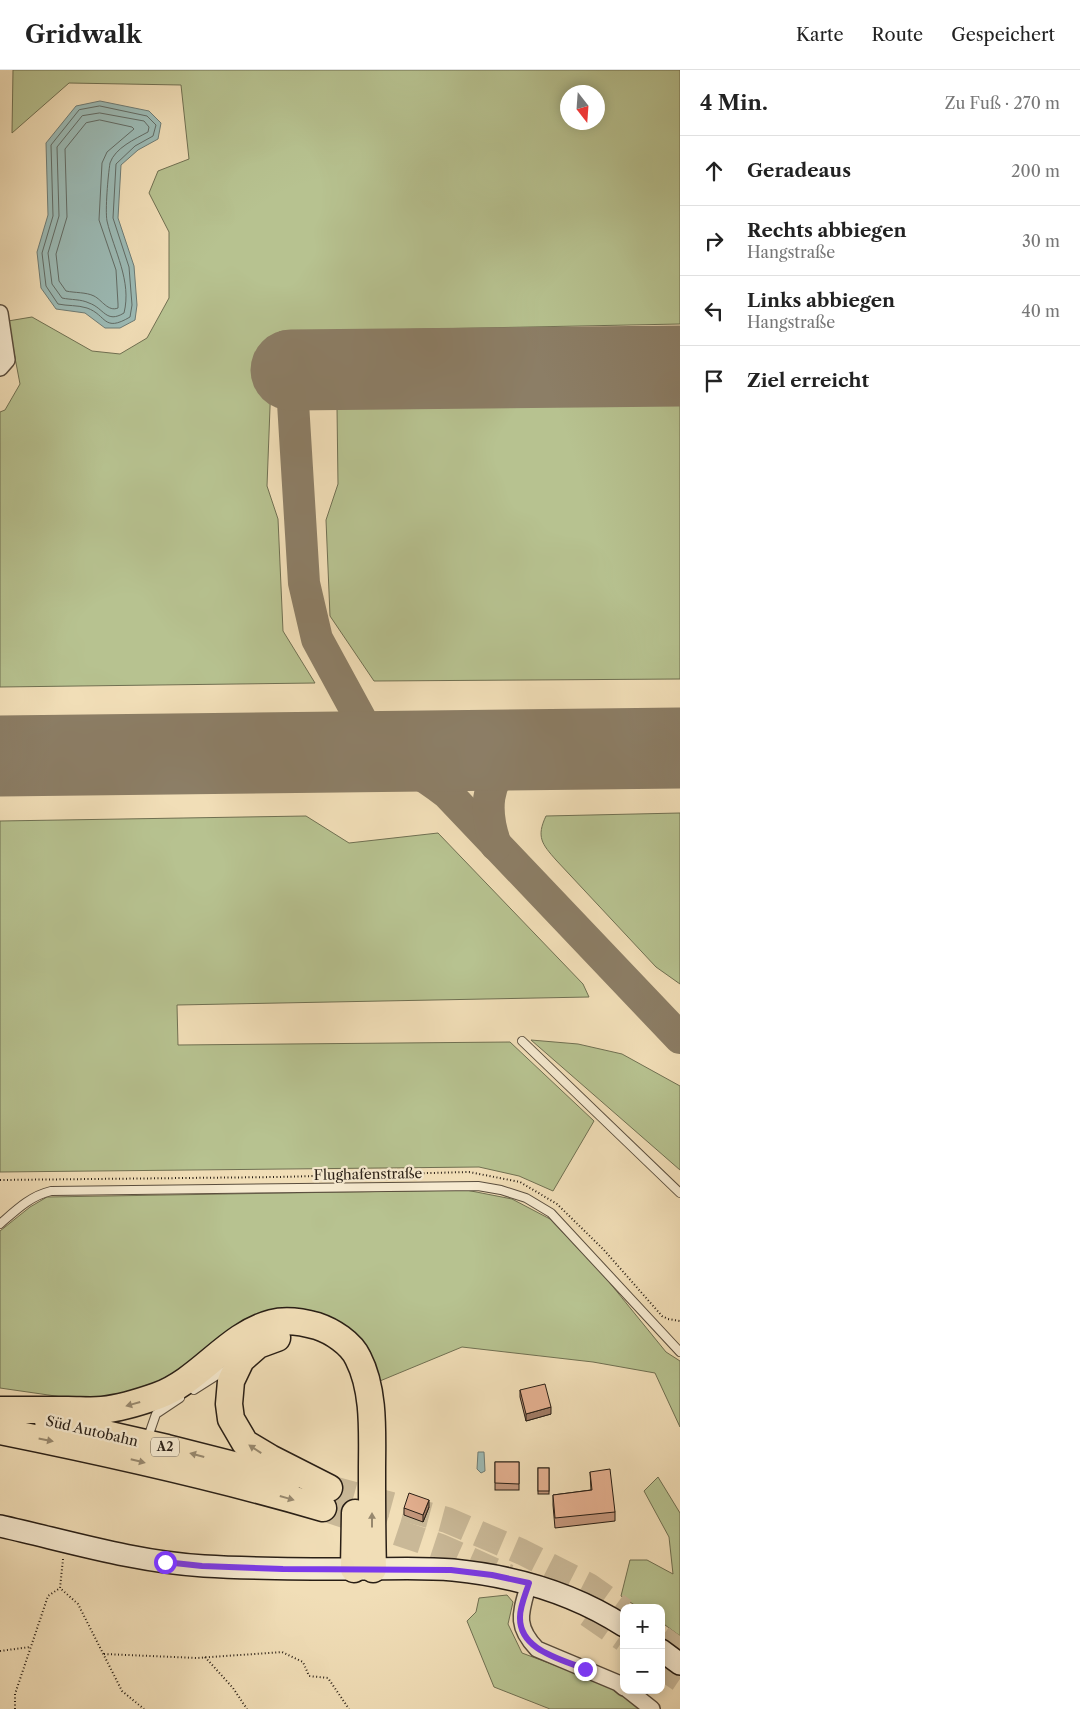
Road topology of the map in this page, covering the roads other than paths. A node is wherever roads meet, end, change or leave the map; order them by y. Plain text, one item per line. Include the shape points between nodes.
1 (0, 313) edge
2 (0, 368) edge
3 (522, 1041) dead end
4 (680, 1193) edge
5 (0, 1224) edge
6 (680, 1352) edge
7 (241, 1360) junction
8 (0, 1410) edge
9 (0, 1431) edge
10 (146, 1443) junction
11 (326, 1498) junction
12 (0, 1526) edge
13 (364, 1569) junction
14 (529, 1583) junction
15 (620, 1623) edge
16 (665, 1653) edge
17 (680, 1664) edge
18 (620, 1686) edge
19 (633, 1694) edge
20 (652, 1709) edge

1 - 2 street via 7,353 7,360
3 - 4 lane
5 - 6 lane, Flughafenstraße via 27,1200 51,1191 478,1186 500,1190 526,1198 551,1213
7 - 10 lane via 156,1414
11 -> 7 highway via 245,1443 231,1419 229,1404 231,1381
7 - 13 highway via 258,1345 292,1336 312,1340 333,1354 344,1367 353,1391 357,1424
8 - 10 highway, Süd Autobahn / A2
13 -> 8 highway via 372,1422 365,1374 357,1356 344,1341 324,1329 289,1321 272,1323 234,1341 207,1365 160,1395 130,1405 102,1410
9 -> 11 highway, Süd Autobahn / A2 via 100,1451 261,1491
11 -> 10 highway, Süd Autobahn / A2
12 - 13 main road via 129,1555 202,1566
13 - 14 main road via 451,1570
14 - 15 main road via 602,1611
14 - 18 street via 520,1617 528,1639 537,1649
16 - 17 main road
19 - 20 street

